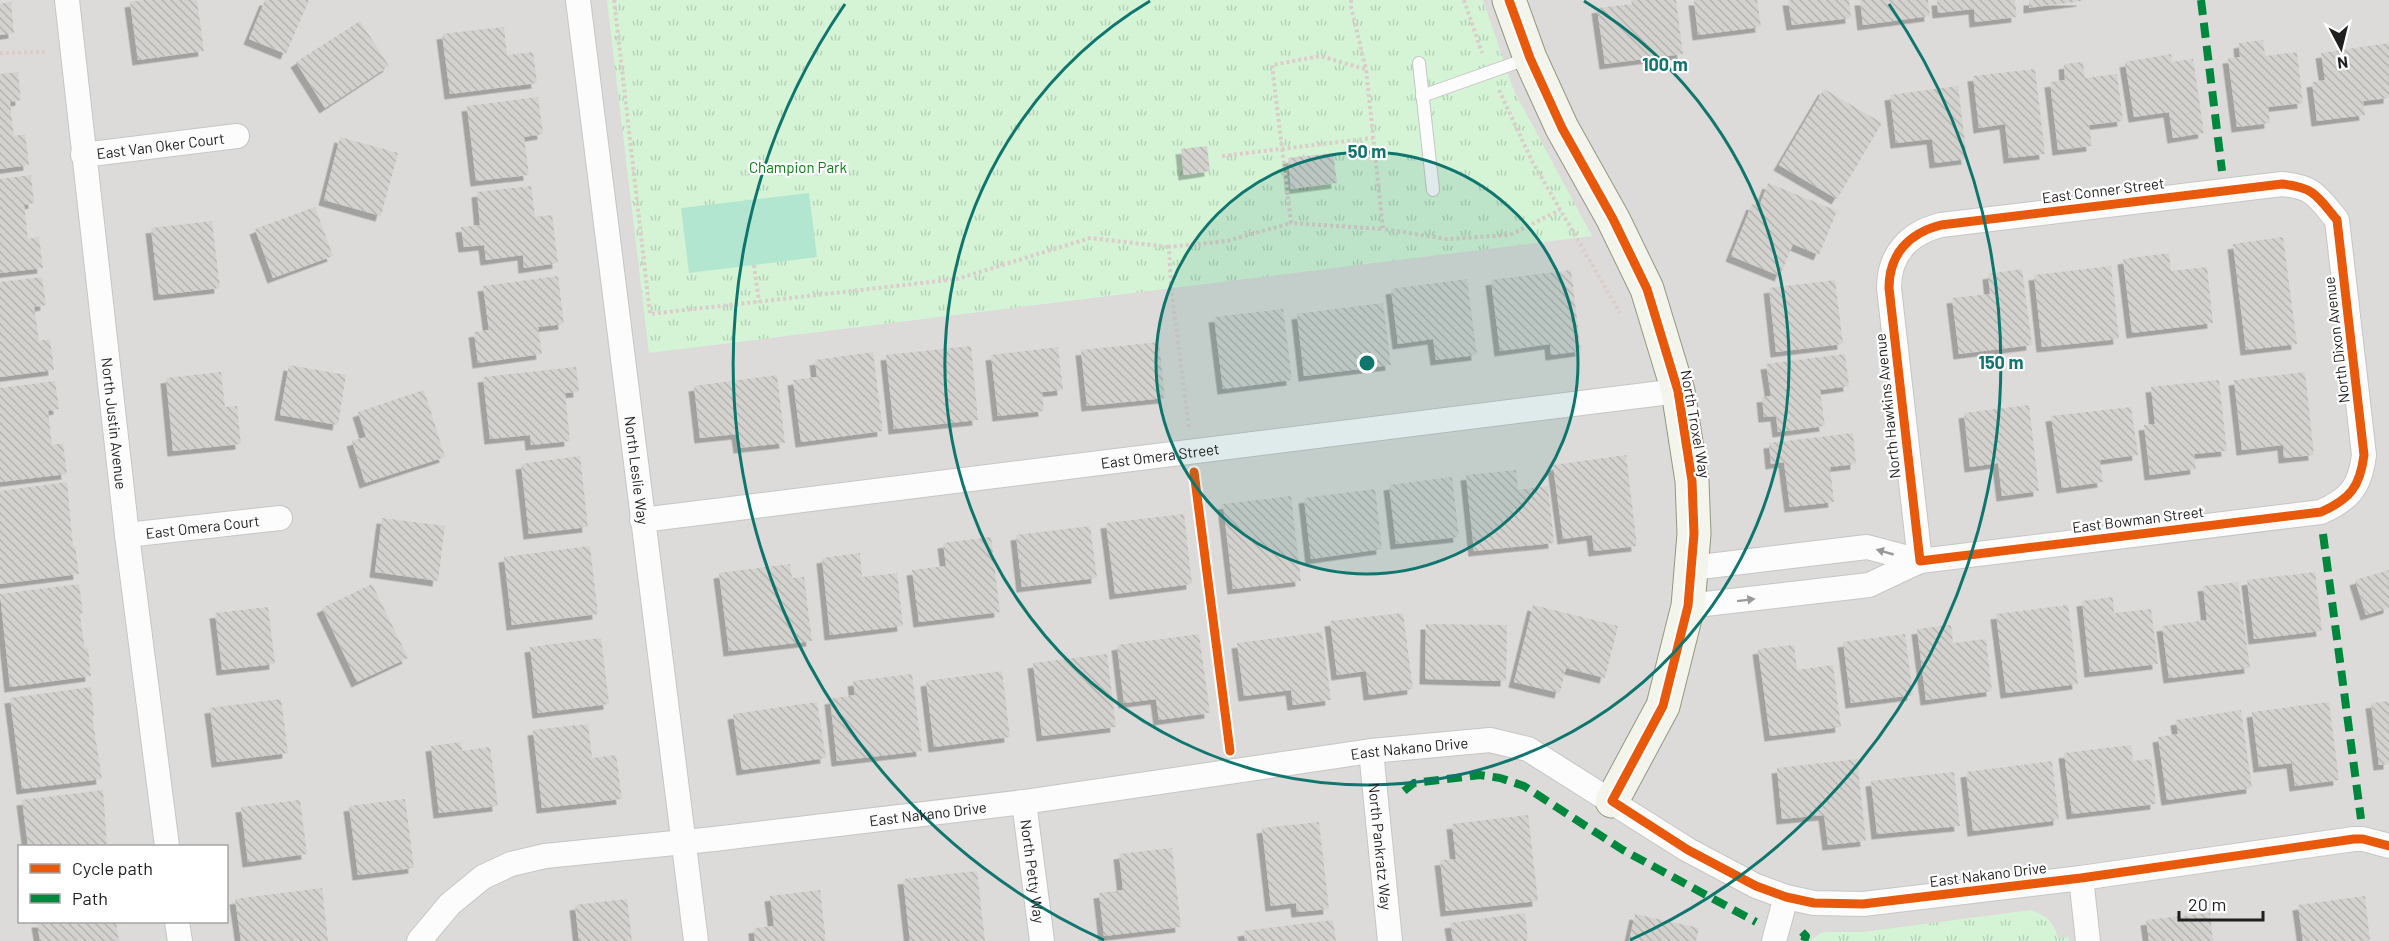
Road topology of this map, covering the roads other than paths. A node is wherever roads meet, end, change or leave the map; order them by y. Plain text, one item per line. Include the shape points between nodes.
1 (67, 0) edge
2 (578, 0) edge
3 (1509, 0) edge
4 (1530, 58) junction
5 (1419, 63) dead end
6 (1422, 96) junction
7 (237, 136) dead end
8 (83, 155) junction
9 (1433, 190) dead end
10 (2315, 193) joint
11 (1900, 248) joint
12 (1678, 391) junction
13 (2354, 490) joint
14 (279, 518) dead end
15 (642, 520) junction
16 (127, 535) junction
17 (1920, 561) junction
18 (1692, 568) junction
19 (1688, 606) junction
20 (1371, 751) junction
21 (1023, 801) junction
22 (1612, 801) junction
23 (685, 842) junction
24 (168, 845) edge
25 (2389, 846) edge
26 (2081, 878) junction
27 (1786, 897) junction
28 (177, 923) edge
29 (180, 941) edge
30 (419, 941) edge
31 (696, 941) edge
32 (1042, 941) edge
33 (1390, 941) edge
34 (1774, 941) edge
35 (2088, 941) edge

1 - 8 street, North Justin Avenue
2 - 15 street, North Leslie Way
3 - 4 street, North Troxel Way
4 - 6 lane
4 - 12 street, North Troxel Way via 1562,128 1647,289
5 - 6 lane
6 - 9 lane
7 - 8 street, East Van Oker Court
8 - 16 street, North Justin Avenue
10 - 11 street, East Conner Street via 2301,186 2282,184 1941,225 1919,233
10 - 13 street, North Dixon Avenue via 2337,220 2364,455 2362,473
11 - 17 street, North Hawkins Avenue via 1892,264 1889,288
12 - 15 street, East Omera Street
12 - 18 street, North Troxel Way via 1692,481
13 - 17 street, East Bowman Street via 2339,504 2321,512
14 - 16 street, East Omera Court
15 - 23 street, North Leslie Way
16 - 24 street, North Justin Avenue
17 -> 18 street, East Bowman Street via 1867,547
19 -> 17 street, East Bowman Street via 1869,585
18 - 19 street, North Troxel Way
19 - 22 street, North Troxel Way via 1663,706
20 - 21 street, East Nakano Drive
20 - 22 street, East Nakano Drive via 1490,740 1513,744 1528,749
20 - 33 street, North Pankratz Way
21 - 23 street, East Nakano Drive
21 - 32 street, North Petty Way
22 - 27 street, East Nakano Drive via 1688,850 1756,886
23 - 30 street, East Nakano Drive via 545,856 511,864 468,888
23 - 31 street, North Leslie Way
25 - 26 street, East Nakano Drive via 2363,838
26 - 27 street, East Nakano Drive via 1863,904 1814,903
26 - 35 street
27 - 34 street
28 - 29 street

